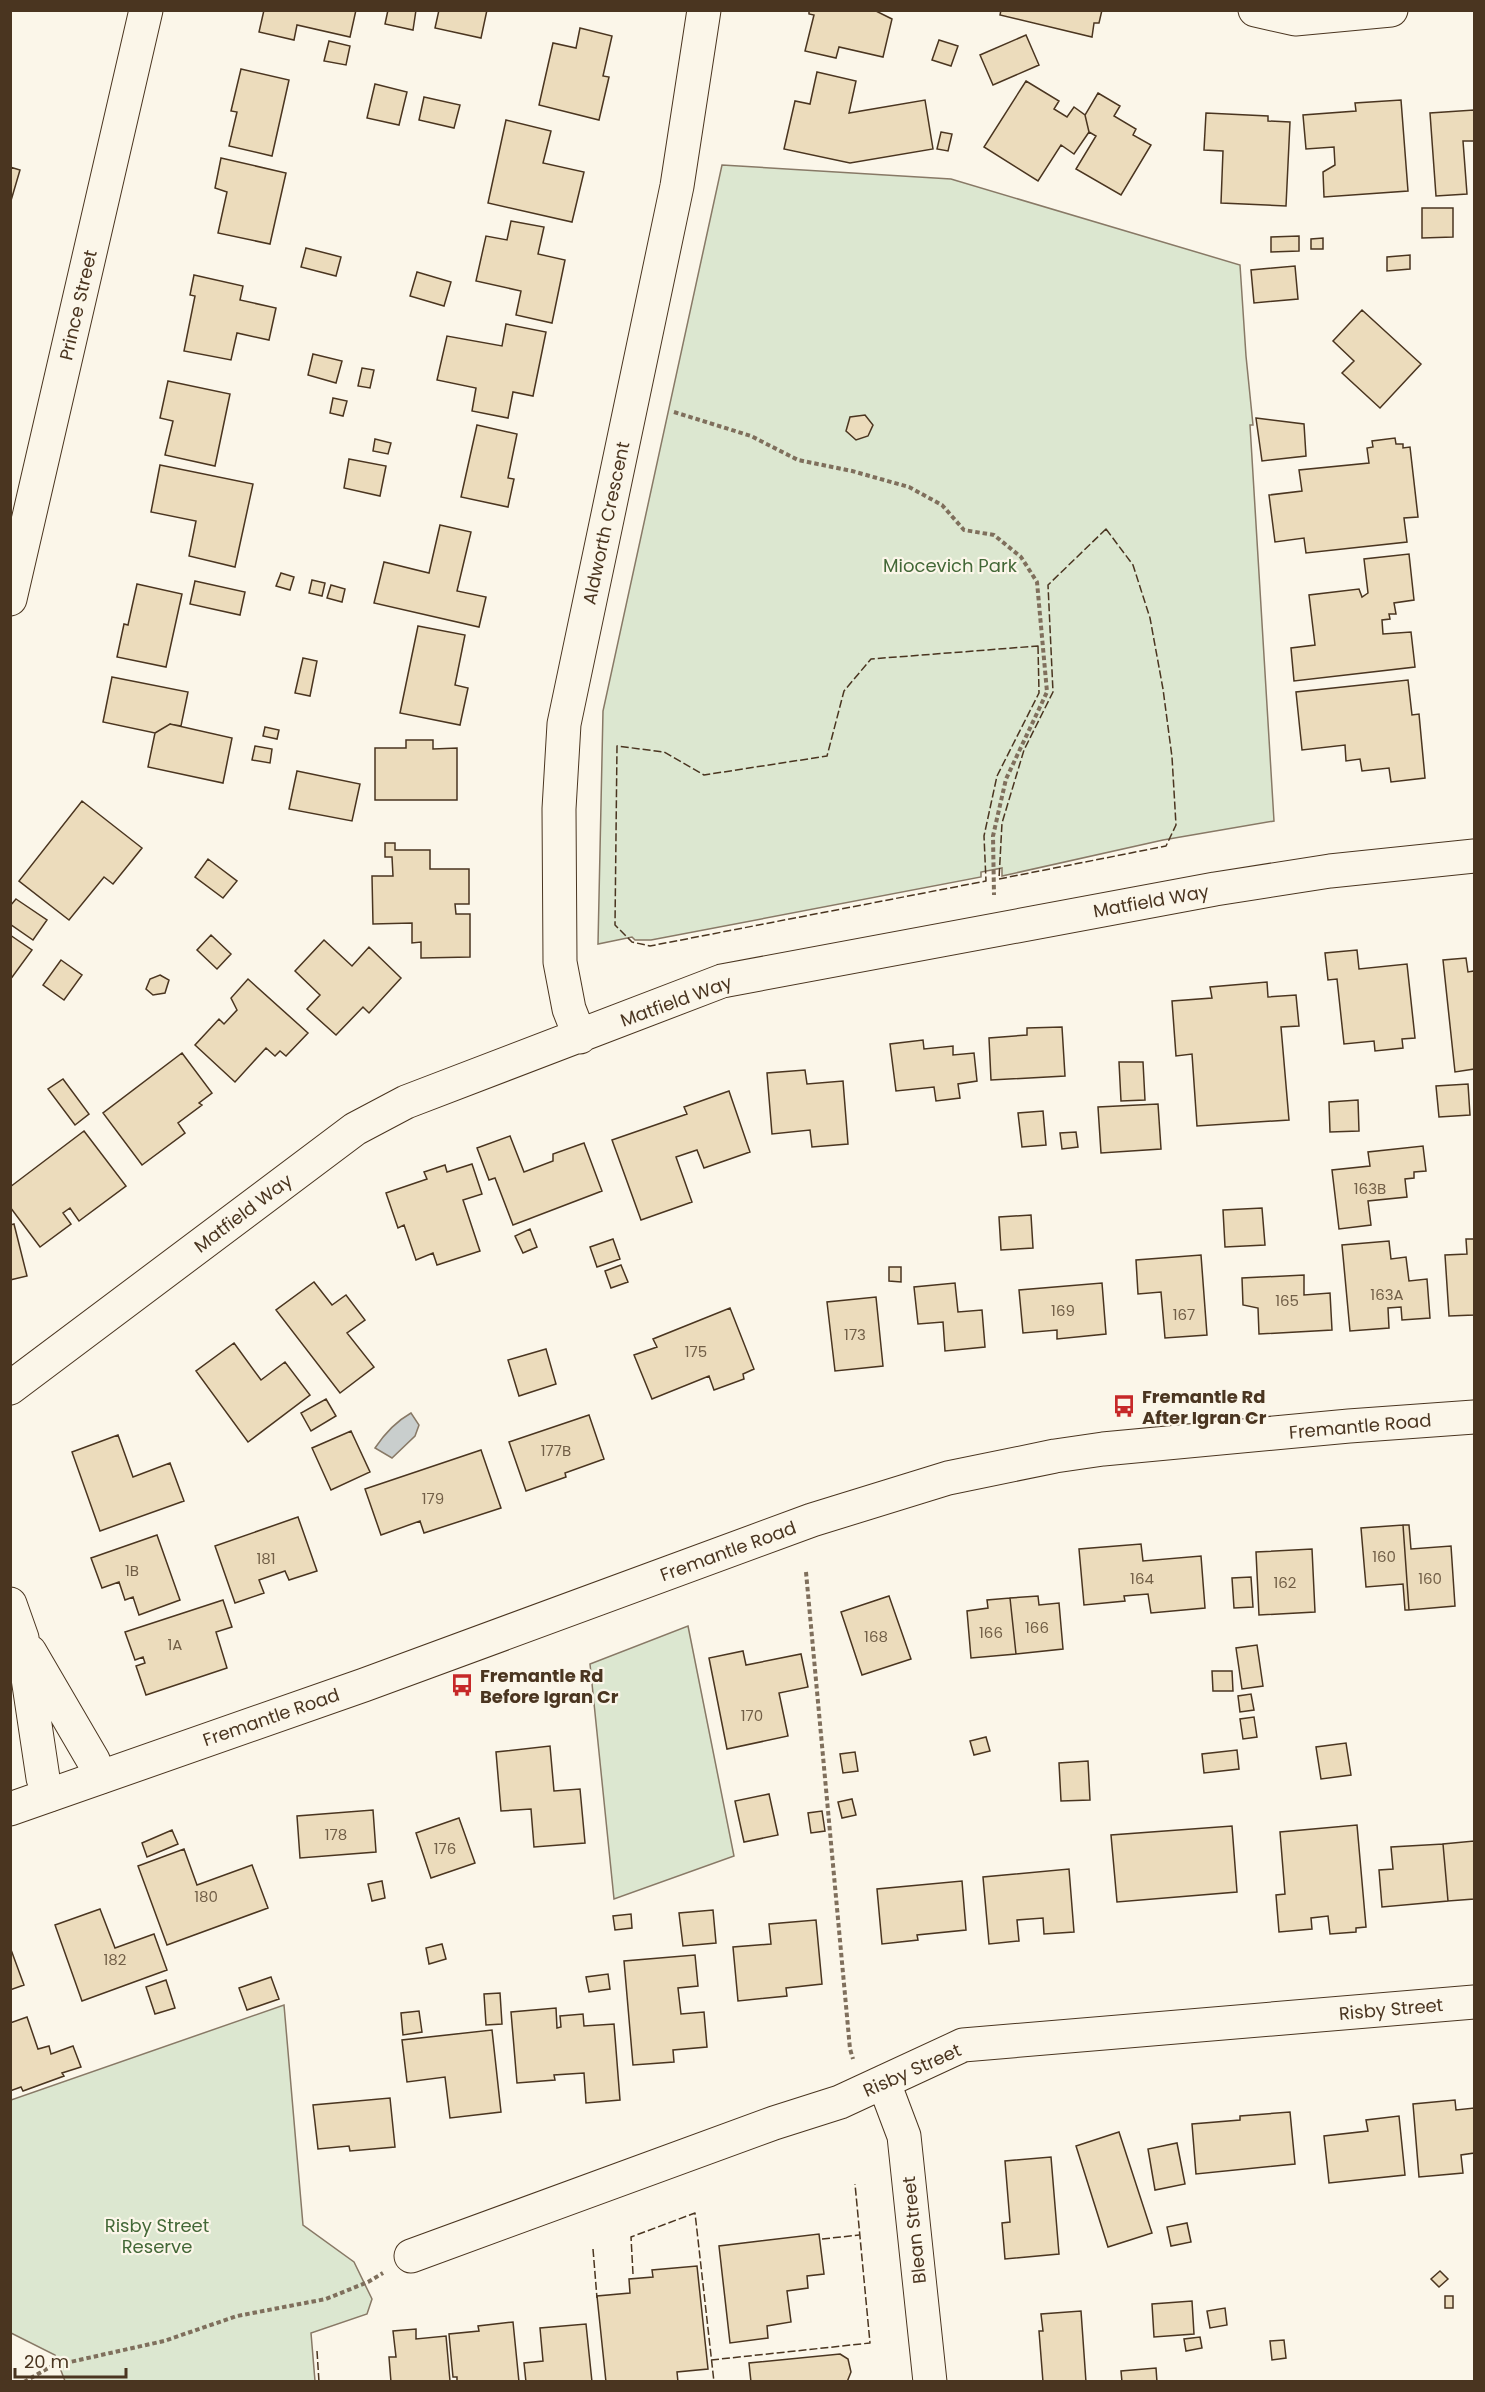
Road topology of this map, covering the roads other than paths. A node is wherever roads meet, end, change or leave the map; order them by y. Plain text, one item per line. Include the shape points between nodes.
1 (146, 10) edge
2 (704, 10) edge
3 (1255, 10) edge
4 (1391, 10) edge
5 (10, 599) edge
6 (1474, 856) edge
7 (580, 1037) junction
8 (10, 1388) edge
9 (1474, 1417) edge
10 (10, 1604) edge
11 (22, 1638) junction
12 (100, 1777) junction
13 (49, 1795) junction
14 (10, 1809) edge
15 (1474, 2002) edge
16 (875, 2086) junction
17 (411, 2256) road end
18 (930, 2382) edge

1 - 5 street, Prince Street
2 - 7 street, Aldworth Crescent via 677,186 564,724 559,809 560,962 569,1009
3 - 4 street via 1295,19
6 - 7 street, Matfield Way via 1330,871 1215,889 761,973 722,981
7 - 8 street, Matfield Way via 406,1102 355,1129
9 - 12 street, Fremantle Road via 1103,1449 948,1478 812,1520 364,1685
10 - 11 street
11 - 12 street
11 - 13 street via 43,1778
12 - 13 street, Fremantle Road
13 - 14 street, Fremantle Road
15 - 16 street, Risby Street via 963,2045
16 - 17 street, Risby Street
16 - 18 street, Blean Street via 904,2136

